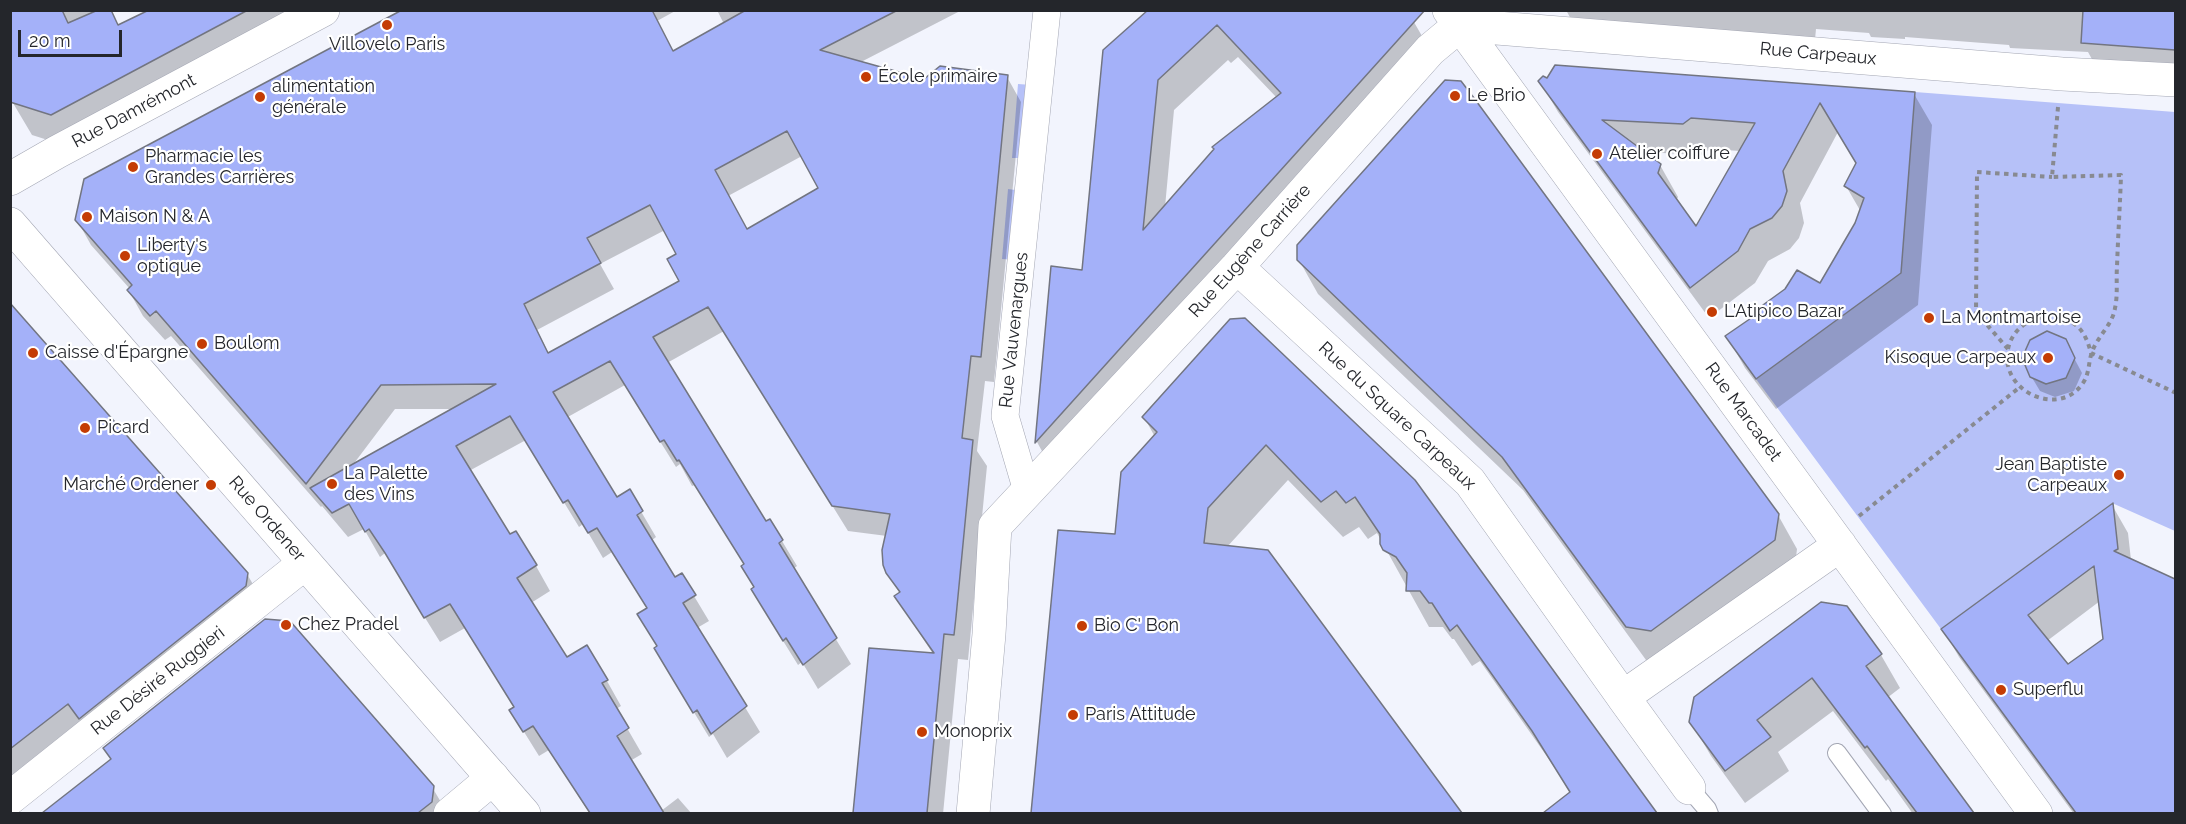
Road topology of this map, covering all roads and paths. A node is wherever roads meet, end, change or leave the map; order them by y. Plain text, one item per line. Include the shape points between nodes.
1 (323, 10) edge
2 (1047, 10) edge
3 (1461, 15) edge
4 (2175, 80) edge
5 (2059, 104) dead end
6 (2052, 177) junction
7 (10, 179) edge
8 (10, 224) edge
9 (1237, 267) junction
10 (2008, 349) junction
11 (2091, 353) junction
12 (2020, 387) junction
13 (2175, 393) edge
14 (1027, 491) junction
15 (1837, 541) junction
16 (305, 563) junction
17 (1623, 697) junction
18 (1837, 753) dead end
19 (493, 778) junction
20 (1689, 788) joint
21 (10, 798) edge
22 (450, 813) edge
23 (524, 813) edge
24 (973, 813) edge
25 (1709, 813) edge
26 (1882, 813) edge
27 (2036, 813) edge

1 - 7 street, Rue Damrémont
2 - 14 street, Rue Vauvenargues via 1005,416
3 - 4 street, Rue Carpeaux via 1963,66
3 - 9 street, Rue Eugène Carrière
3 - 15 street, Rue Marcadet
5 - 6 path
6 - 10 path via 1977,172 1976,312
6 - 11 path via 2121,175 2115,310
8 - 16 street, Rue Ordener
9 - 14 street, Rue Eugène Carrière
9 - 17 street, Rue du Square Carpeaux via 1470,482
10 - 11 path via 2014,334 2025,323 2041,316 2059,316 2086,337
10 - 12 path via 2007,365
11 - 12 path via 2090,370 2083,384 2070,395 2055,400 2038,398
11 - 13 path
12 - 15 path
14 - 24 street via 995,526
15 - 17 street
15 - 27 street, Rue Marcadet
16 - 19 street, Rue Ordener
16 - 21 street, Rue Désiré Ruggieri
17 - 20 street, Rue du Square Carpeaux
18 - 26 lane
19 - 22 street
19 - 23 street, Rue Ordener
20 - 25 lane

